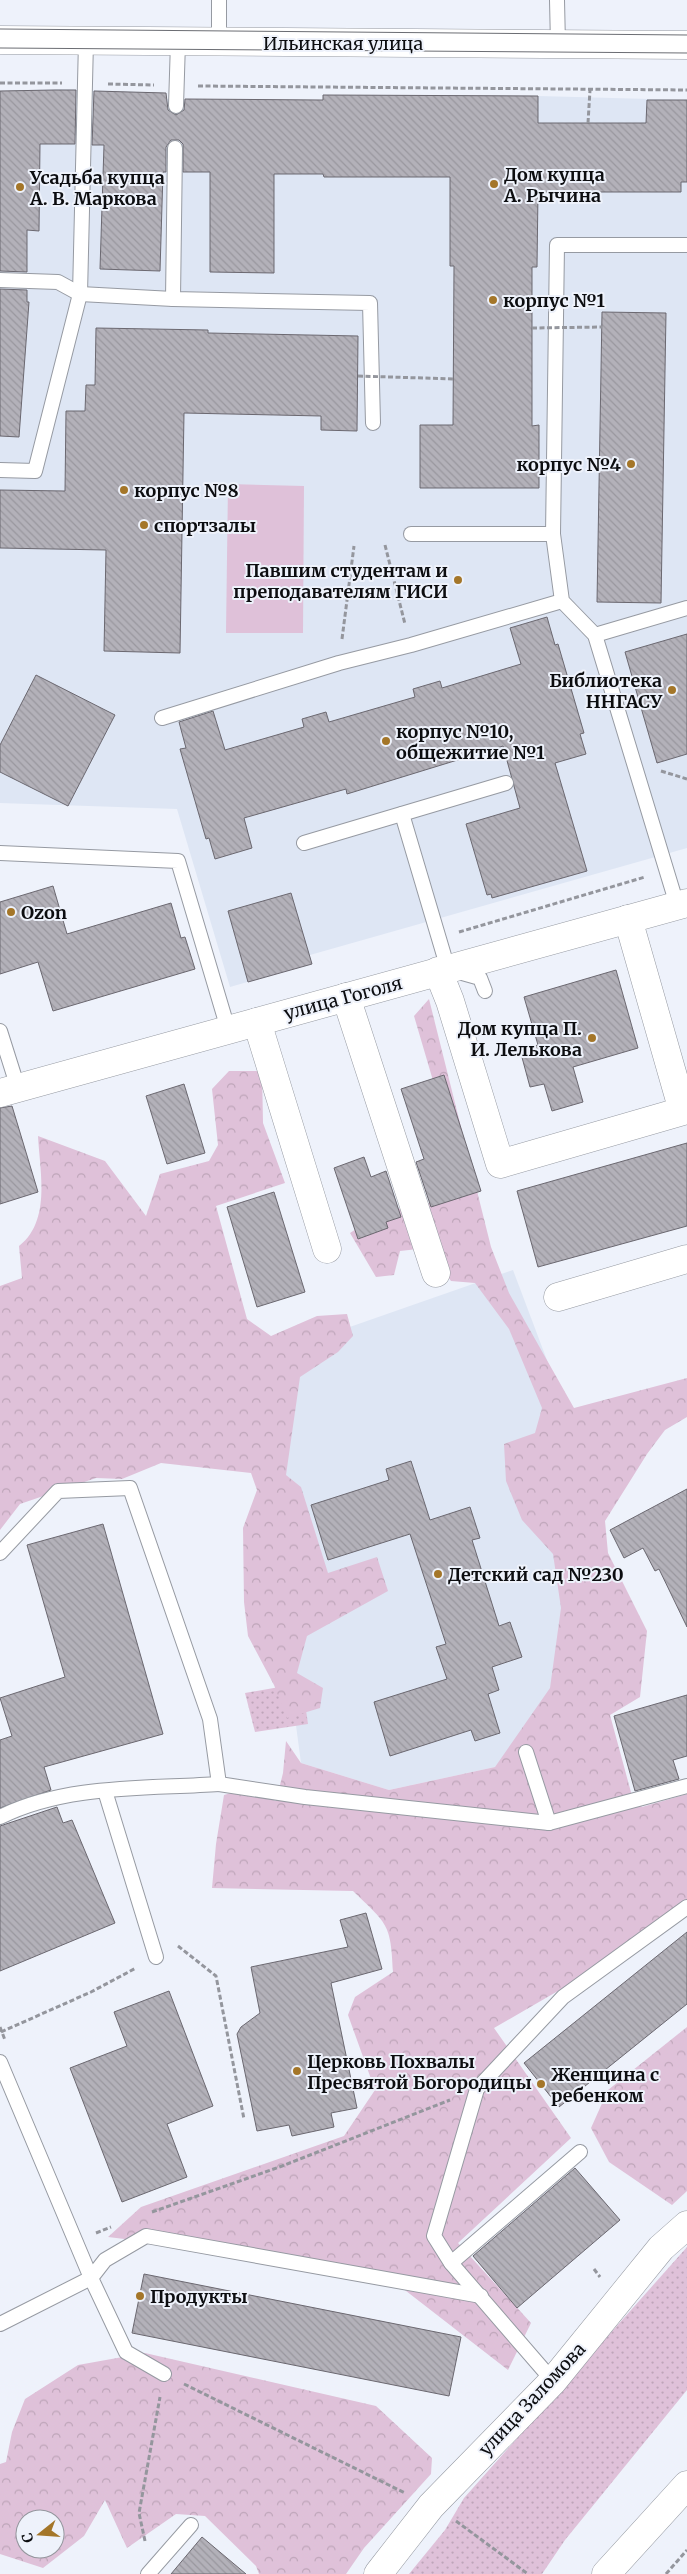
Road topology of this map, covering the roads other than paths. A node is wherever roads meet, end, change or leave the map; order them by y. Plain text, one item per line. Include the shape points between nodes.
1 (218, 0) edge
2 (557, 0) edge
3 (0, 40) edge
4 (86, 41) junction
5 (178, 42) junction
6 (219, 42) junction
7 (558, 44) junction
8 (687, 45) edge
9 (176, 106) dead end
10 (175, 148) dead end
11 (687, 245) edge
12 (0, 280) edge
13 (80, 294) junction
14 (173, 299) junction
15 (373, 422) dead end
16 (0, 470) edge
17 (411, 534) dead end
18 (553, 534) junction
19 (562, 601) junction
20 (687, 603) edge
21 (687, 608) edge
22 (595, 635) junction
23 (162, 718) dead end
24 (506, 783) dead end
25 (402, 814) junction
26 (304, 843) dead end
27 (0, 853) edge
28 (682, 904) edge
29 (628, 919) junction
30 (443, 970) junction
31 (485, 991) dead end
32 (346, 997) junction
33 (256, 1022) junction
34 (228, 1029) junction
35 (0, 1031) edge
36 (9, 1090) edge
37 (685, 1112) edge
38 (326, 1249) dead end
39 (687, 1259) edge
40 (436, 1273) dead end
41 (558, 1297) dead end
42 (0, 1553) edge
43 (526, 1752) dead end
44 (219, 1784) junction
45 (687, 1786) edge
46 (106, 1791) junction
47 (0, 1817) edge
48 (549, 1824) junction
49 (687, 1907) edge
50 (156, 1957) road end
51 (0, 2062) edge
52 (580, 2152) dead end
53 (687, 2225) edge
54 (451, 2263) junction
55 (91, 2278) junction
56 (481, 2296) junction
57 (0, 2324) edge
58 (164, 2374) road end
59 (553, 2381) junction
60 (687, 2485) edge
61 (191, 2526) dead end
62 (148, 2574) edge
63 (378, 2574) edge
64 (606, 2574) edge

1 - 6 lane
2 - 7 lane
3 - 4 street, Ильинская улица
4 - 5 street, Ильинская улица
4 - 13 lane
5 - 6 street, Ильинская улица
5 - 9 lane
6 - 7 street, Ильинская улица
7 - 8 street, Ильинская улица
10 - 14 lane
11 - 18 lane via 557,245
12 - 13 lane via 58,282
13 - 14 lane
13 - 16 lane via 35,471
14 - 15 lane via 370,303
17 - 18 lane
18 - 19 lane
19 - 22 lane
19 - 23 lane via 339,663
20 - 21 lane
21 - 22 lane
22 - 28 lane
24 - 25 lane
25 - 26 lane
25 - 30 lane
27 - 34 lane via 178,861
28 - 29 street, улица Гоголя
29 - 30 street, улица Гоголя
29 - 37 street
30 - 31 lane via 480,978
30 - 32 street, улица Гоголя
30 - 37 street via 500,1164
32 - 33 street, улица Гоголя
32 - 40 street
33 - 34 street, улица Гоголя
33 - 38 street
34 - 36 street, улица Гоголя
35 - 36 lane
39 - 41 street
42 - 44 lane via 58,1491 130,1488 210,1719
43 - 48 lane
44 - 46 lane
44 - 48 lane via 305,1797
45 - 48 lane
46 - 47 lane via 70,1794
46 - 50 lane
49 - 54 lane via 563,1997 477,2089 434,2236
51 - 55 lane
52 - 54 lane
53 - 59 street, улица Заломова via 661,2248
54 - 56 lane
55 - 56 lane via 105,2260 146,2236
55 - 57 lane
55 - 58 lane via 126,2352
56 - 59 lane
59 - 63 street, улица Заломова via 441,2512
60 - 64 street
61 - 62 lane

